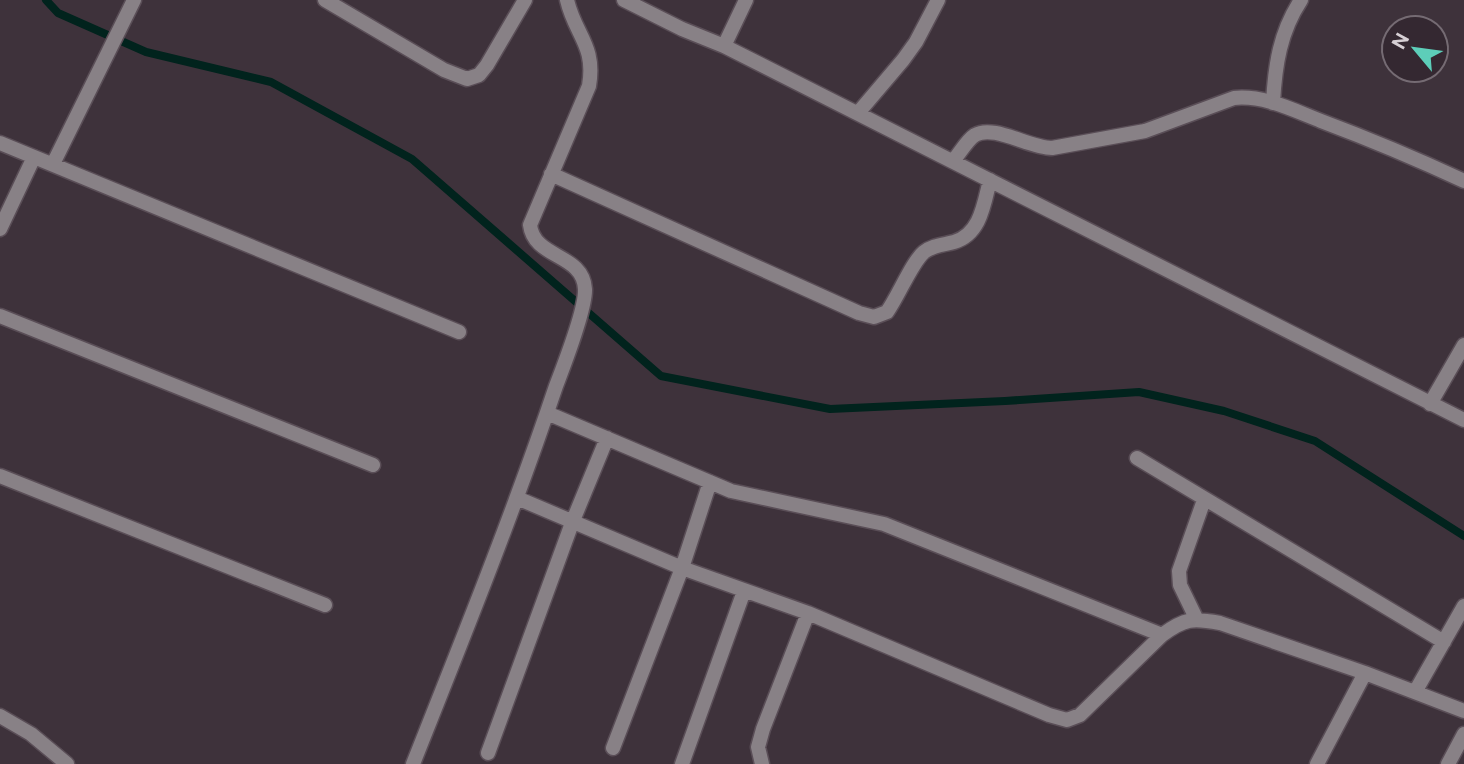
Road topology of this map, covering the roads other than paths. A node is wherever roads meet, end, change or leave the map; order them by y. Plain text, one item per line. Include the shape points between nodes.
1 (134, 0) edge
2 (325, 0) edge
3 (525, 0) edge
4 (567, 0) edge
5 (624, 0) edge
6 (746, 0) edge
7 (938, 0) edge
8 (1301, 0) edge
9 (724, 46) junction
10 (1273, 103) junction
11 (858, 113) junction
12 (0, 143) edge
13 (34, 157) junction
14 (953, 161) junction
15 (54, 164) junction
16 (551, 174) junction
17 (989, 180) junction
18 (1464, 181) edge
19 (0, 229) edge
20 (0, 316) edge
21 (459, 332) dead end
22 (1464, 345) edge
23 (1430, 404) junction
24 (547, 413) junction
25 (1464, 420) edge
26 (607, 438) junction
27 (1138, 458) dead end
28 (373, 465) dead end
29 (0, 476) edge
30 (710, 482) junction
31 (517, 499) junction
32 (1204, 499) junction
33 (572, 523) junction
34 (682, 568) junction
35 (744, 591) junction
36 (325, 605) dead end
37 (1464, 606) edge
38 (808, 613) junction
39 (1196, 618) junction
40 (1162, 635) junction
41 (1444, 642) junction
42 (1365, 673) junction
43 (1415, 692) junction
44 (1464, 711) edge
45 (0, 716) edge
46 (1464, 734) edge
47 (613, 748) dead end
48 (488, 753) dead end
49 (67, 764) edge
50 (414, 764) edge
51 (682, 764) edge
52 (762, 764) edge
53 (1317, 764) edge
54 (1448, 764) edge

1 - 15 street
2 - 3 street via 467,79 487,65
4 - 16 street via 592,68 589,86
5 - 9 street
6 - 9 street
7 - 11 street via 916,42
8 - 10 street via 1276,58
9 - 11 street
10 - 14 street via 1234,98 1145,131 1052,148 988,131 974,136
10 - 18 street
11 - 14 street
12 - 13 street
13 - 15 street
13 - 19 street
14 - 17 street
15 - 21 street
16 - 17 street via 874,317 887,312 922,254 972,233 982,215
16 - 24 street via 530,225 531,237 575,267 585,292
17 - 23 street
20 - 28 street
22 - 23 street
23 - 25 street
24 - 26 street
24 - 31 street
26 - 30 street
26 - 33 street
27 - 32 street
29 - 36 street
30 - 34 street
30 - 40 street via 753,496 884,524
31 - 33 street
31 - 50 street
32 - 39 street via 1179,571 1180,585
32 - 41 street
33 - 34 street
33 - 48 street
34 - 35 street
34 - 47 street
35 - 38 street
35 - 51 street
37 - 41 street
38 - 40 street via 1067,720 1080,715
38 - 52 street via 763,729 758,747
39 - 40 street
39 - 42 street
41 - 43 street
42 - 43 street
42 - 53 street
43 - 44 street
45 - 49 street
46 - 54 street

